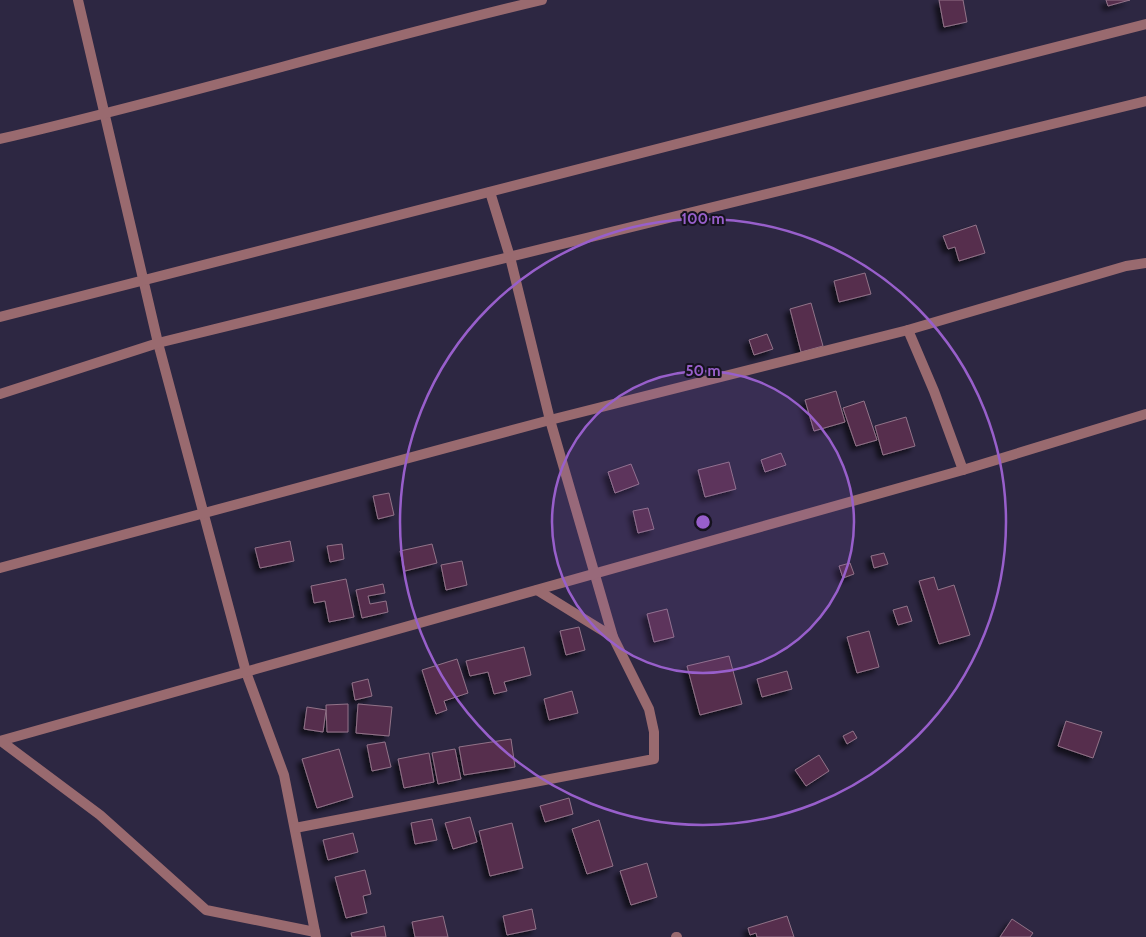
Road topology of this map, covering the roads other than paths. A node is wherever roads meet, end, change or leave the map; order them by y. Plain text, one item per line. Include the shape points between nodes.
1 (78, 0) edge
2 (542, 0) edge
3 (1146, 24) edge
4 (1146, 101) edge
5 (105, 115) junction
6 (0, 139) edge
7 (490, 192) junction
8 (510, 257) junction
9 (1146, 263) edge
10 (145, 281) junction
11 (0, 317) edge
12 (908, 330) junction
13 (158, 343) junction
14 (0, 394) edge
15 (1146, 414) edge
16 (550, 420) junction
17 (963, 470) junction
18 (204, 515) junction
19 (0, 568) edge
20 (594, 576) junction
21 (537, 590) junction
22 (613, 637) junction
23 (246, 672) junction
24 (0, 741) edge
25 (294, 828) junction
26 (316, 934) edge

1 - 5 street
2 - 5 street
3 - 7 street
4 - 8 street
5 - 6 street
5 - 10 street
7 - 8 street
7 - 10 street
8 - 13 street
8 - 16 street
9 - 12 street via 1126,266
10 - 11 street
10 - 13 street
12 - 16 street
12 - 17 street
13 - 14 street
13 - 18 street
15 - 17 street
16 - 18 street
16 - 20 street
17 - 20 street
18 - 19 street
18 - 23 street
20 - 21 street
20 - 22 street
21 - 22 street
21 - 23 street
22 - 25 street via 649,709 654,732 654,758
23 - 24 street
23 - 25 street via 284,775
24 - 26 street via 100,815 206,910
25 - 26 street

